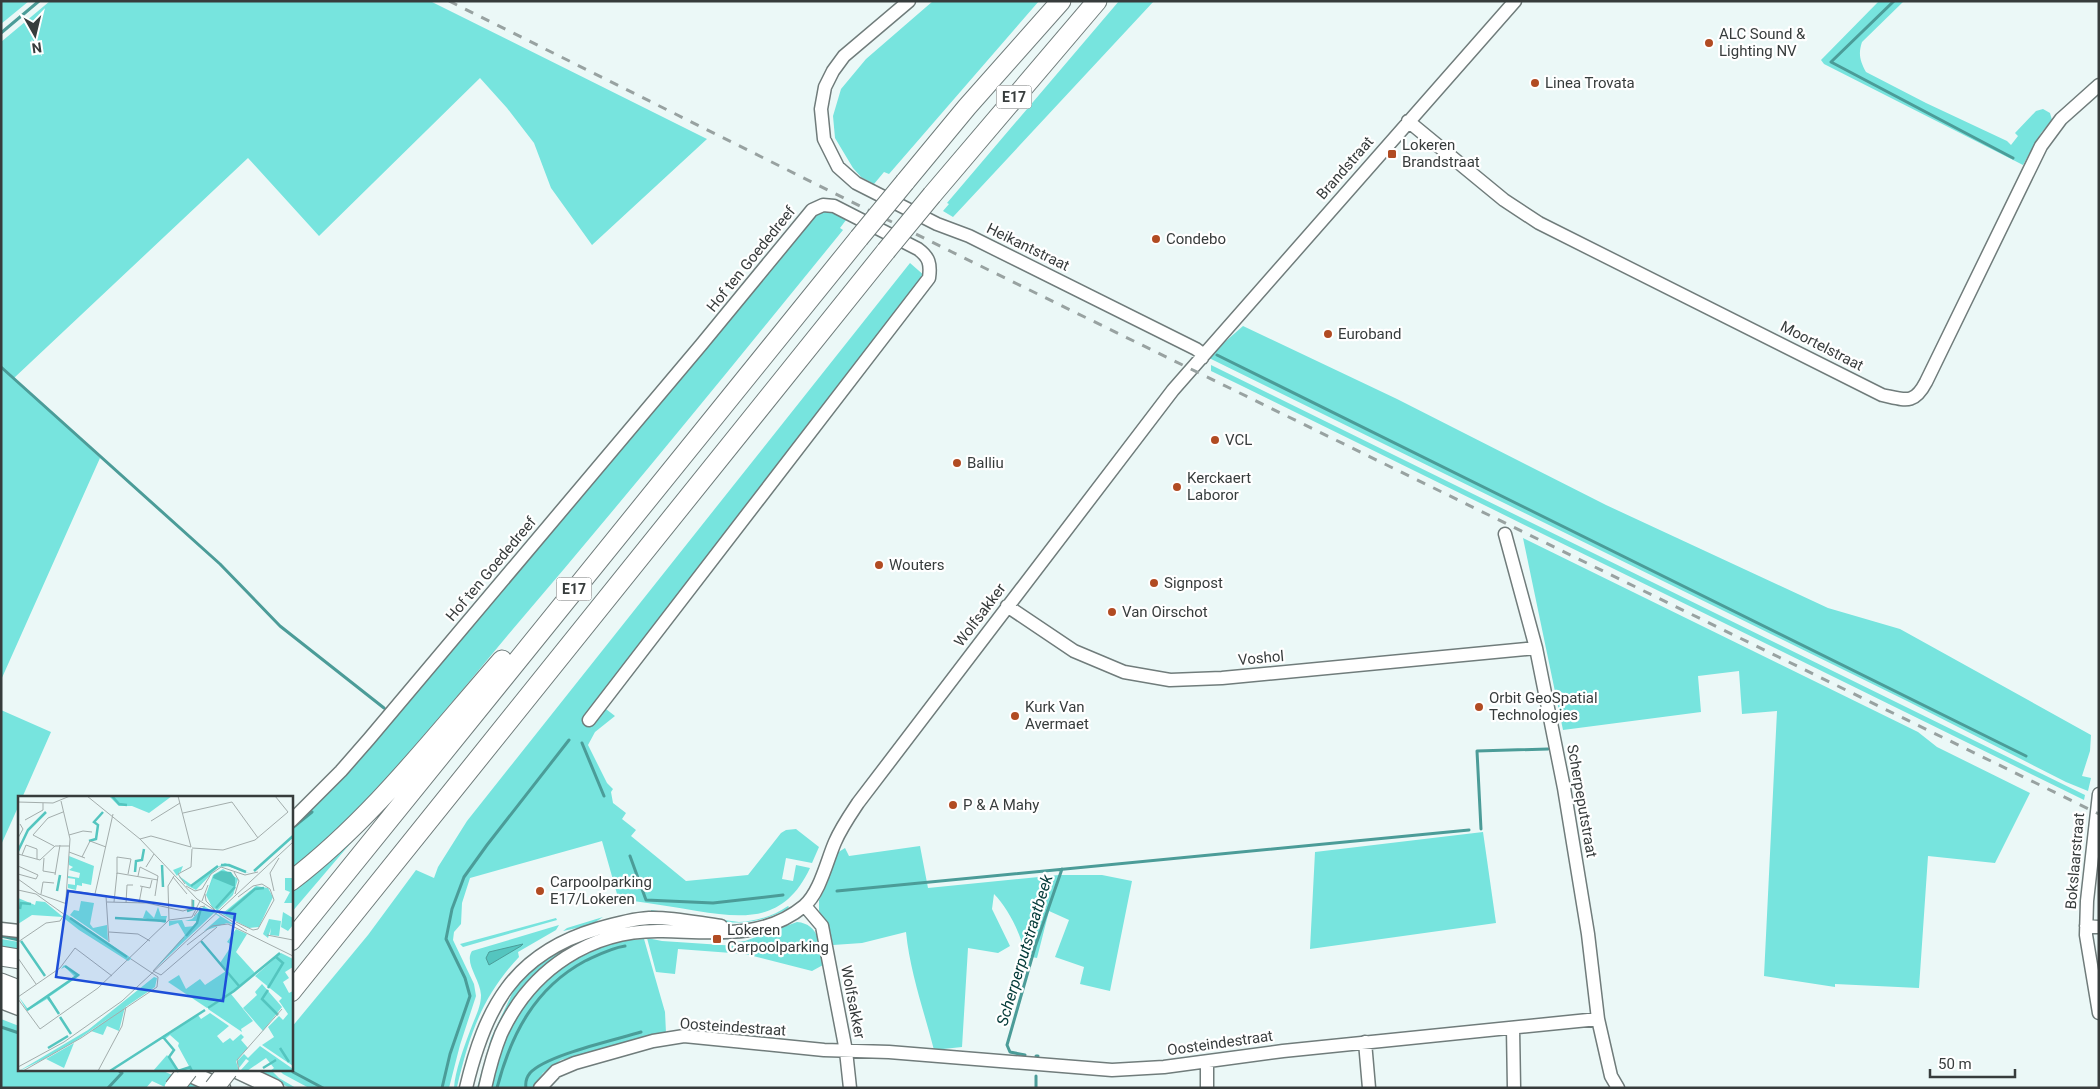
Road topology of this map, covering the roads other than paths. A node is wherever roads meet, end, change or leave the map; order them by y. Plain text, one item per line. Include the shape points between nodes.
1 (909, 1) edge
2 (1061, 1) edge
3 (1098, 1) edge
4 (1515, 1) edge
5 (2099, 85) edge
6 (1408, 121) junction
7 (1202, 358) junction
8 (1505, 534) dead end
9 (1007, 606) junction
10 (542, 628) junction
11 (1536, 648) junction
12 (589, 720) dead end
13 (2098, 796) edge
14 (292, 820) edge
15 (292, 880) edge
16 (805, 906) junction
17 (2092, 926) edge
18 (1, 928) edge
19 (18, 931) edge
20 (746, 931) junction
21 (292, 940) edge
22 (1, 956) edge
23 (18, 959) edge
24 (1, 975) edge
25 (18, 982) edge
26 (1, 983) edge
27 (18, 990) edge
28 (292, 991) edge
29 (1, 1000) edge
30 (498, 1001) junction
31 (18, 1007) edge
32 (2099, 1013) edge
33 (1598, 1019) junction
34 (1513, 1028) junction
35 (1365, 1042) junction
36 (846, 1051) junction
37 (1207, 1063) junction
38 (186, 1072) edge
39 (186, 1072) edge
40 (226, 1072) edge
41 (241, 1072) edge
42 (174, 1088) edge
43 (214, 1088) edge
44 (222, 1088) edge
45 (275, 1088) edge
46 (461, 1088) edge
47 (466, 1088) edge
48 (485, 1088) edge
49 (540, 1088) edge
50 (850, 1088) edge
51 (1207, 1088) edge
52 (1369, 1088) edge
53 (1514, 1088) edge
54 (1618, 1088) edge

1 - 7 street, Heikantstraat via 844,56 825,87 821,108 824,139 842,171 869,191 969,236 1196,349
2 - 10 highway, E17, bridge via 905,182
3 - 28 highway, E17, bridge via 886,251
4 - 6 street, Brandstraat
5 - 6 street, Moortelstraat via 2061,119 2041,146 1926,382 1919,395 1910,399 1882,395 1539,223 1504,200
6 - 7 street, Brandstraat
7 - 9 street, Wolfsakker via 1173,390
8 - 11 street, Scherpeputstraat
9 - 11 street, Voshol via 1074,651 1124,672 1170,680
9 - 16 street, Wolfsakker via 844,823
10 - 15 highway via 505,656 378,801 332,847
10 - 21 highway, E17
11 - 33 street, Scherpeputstraat via 1564,788
12 - 14 street, Hof ten Goededreef via 929,278 927,256 918,249 834,206 812,210 369,739
13 - 17 street, Bokslaarstraat via 2087,902
16 - 20 street, Wolfsakker via 771,926
16 - 36 street, Wolfsakker via 822,926
17 - 32 street, Bokslaarstraat
18 - 19 street
20 - 30 street, Wolfsakker via 663,918 617,923 580,934 539,956 508,985
20 - 48 street, Wolfsakker via 620,934 565,958 533,984 512,1013 501,1035
22 - 23 highway
24 - 25 main road
26 - 27 highway
29 - 31 main road
30 - 46 street, Wolfsakker via 475,1032
30 - 47 street, Wolfsakker via 483,1031
33 - 34 street, Oosteindestraat
33 - 54 street, Scherpeputstraat via 1611,1076
34 - 35 street, Oosteindestraat
34 - 53 street
35 - 37 street, Oosteindestraat
35 - 52 street
36 - 37 street, Oosteindestraat via 1112,1070
36 - 49 street, Oosteindestraat via 684,1036 653,1041 575,1063 556,1071
36 - 50 street
37 - 51 street
38 - 44 main road
39 - 42 highway, bridge
40 - 43 highway, bridge
41 - 45 main road

